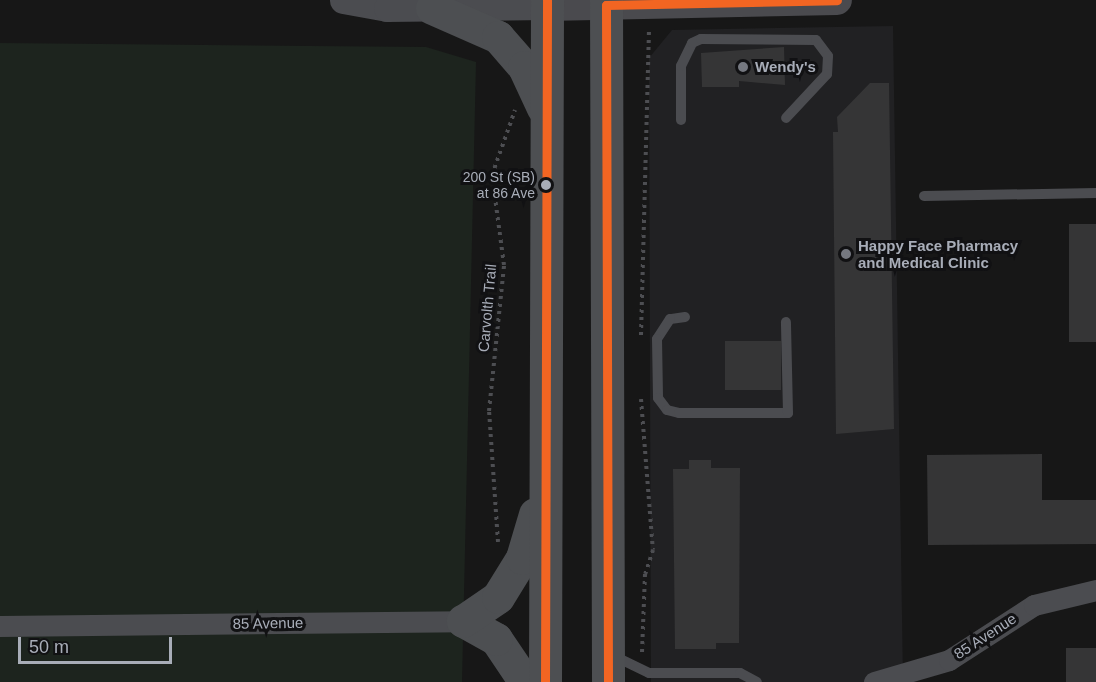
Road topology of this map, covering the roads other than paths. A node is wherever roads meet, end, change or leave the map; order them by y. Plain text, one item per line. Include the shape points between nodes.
1 (343, 0) edge
2 (837, 0) edge
3 (606, 2) edge
4 (547, 3) edge
5 (432, 8) junction
6 (786, 118) dead end
7 (548, 120) junction
8 (681, 120) dead end
9 (1096, 193) edge
10 (924, 196) dead end
11 (685, 317) dead end
12 (786, 322) dead end
13 (545, 481) junction
14 (1096, 590) edge
15 (463, 621) junction
16 (0, 626) edge
17 (608, 668) edge
18 (525, 682) edge
19 (545, 682) edge
20 (757, 682) edge
21 (874, 682) edge

1 - 5 street via 387,8
2 - 3 main road
3 - 4 main road
3 - 17 main road
4 - 5 street
4 - 7 main road
5 - 7 main road via 498,37 524,67
6 - 8 lane via 827,74 828,56 816,40 700,39 692,43 681,66
7 - 13 main road
9 - 10 lane
11 - 12 lane via 670,319 657,339 658,398 667,410 679,413 789,412
13 - 15 main road via 522,558 498,597
13 - 19 main road
14 - 21 street, 85 Avenue via 1034,604 949,660
15 - 16 street, 85 Avenue
15 - 18 main road via 496,639
17 - 20 lane via 649,673 741,673

